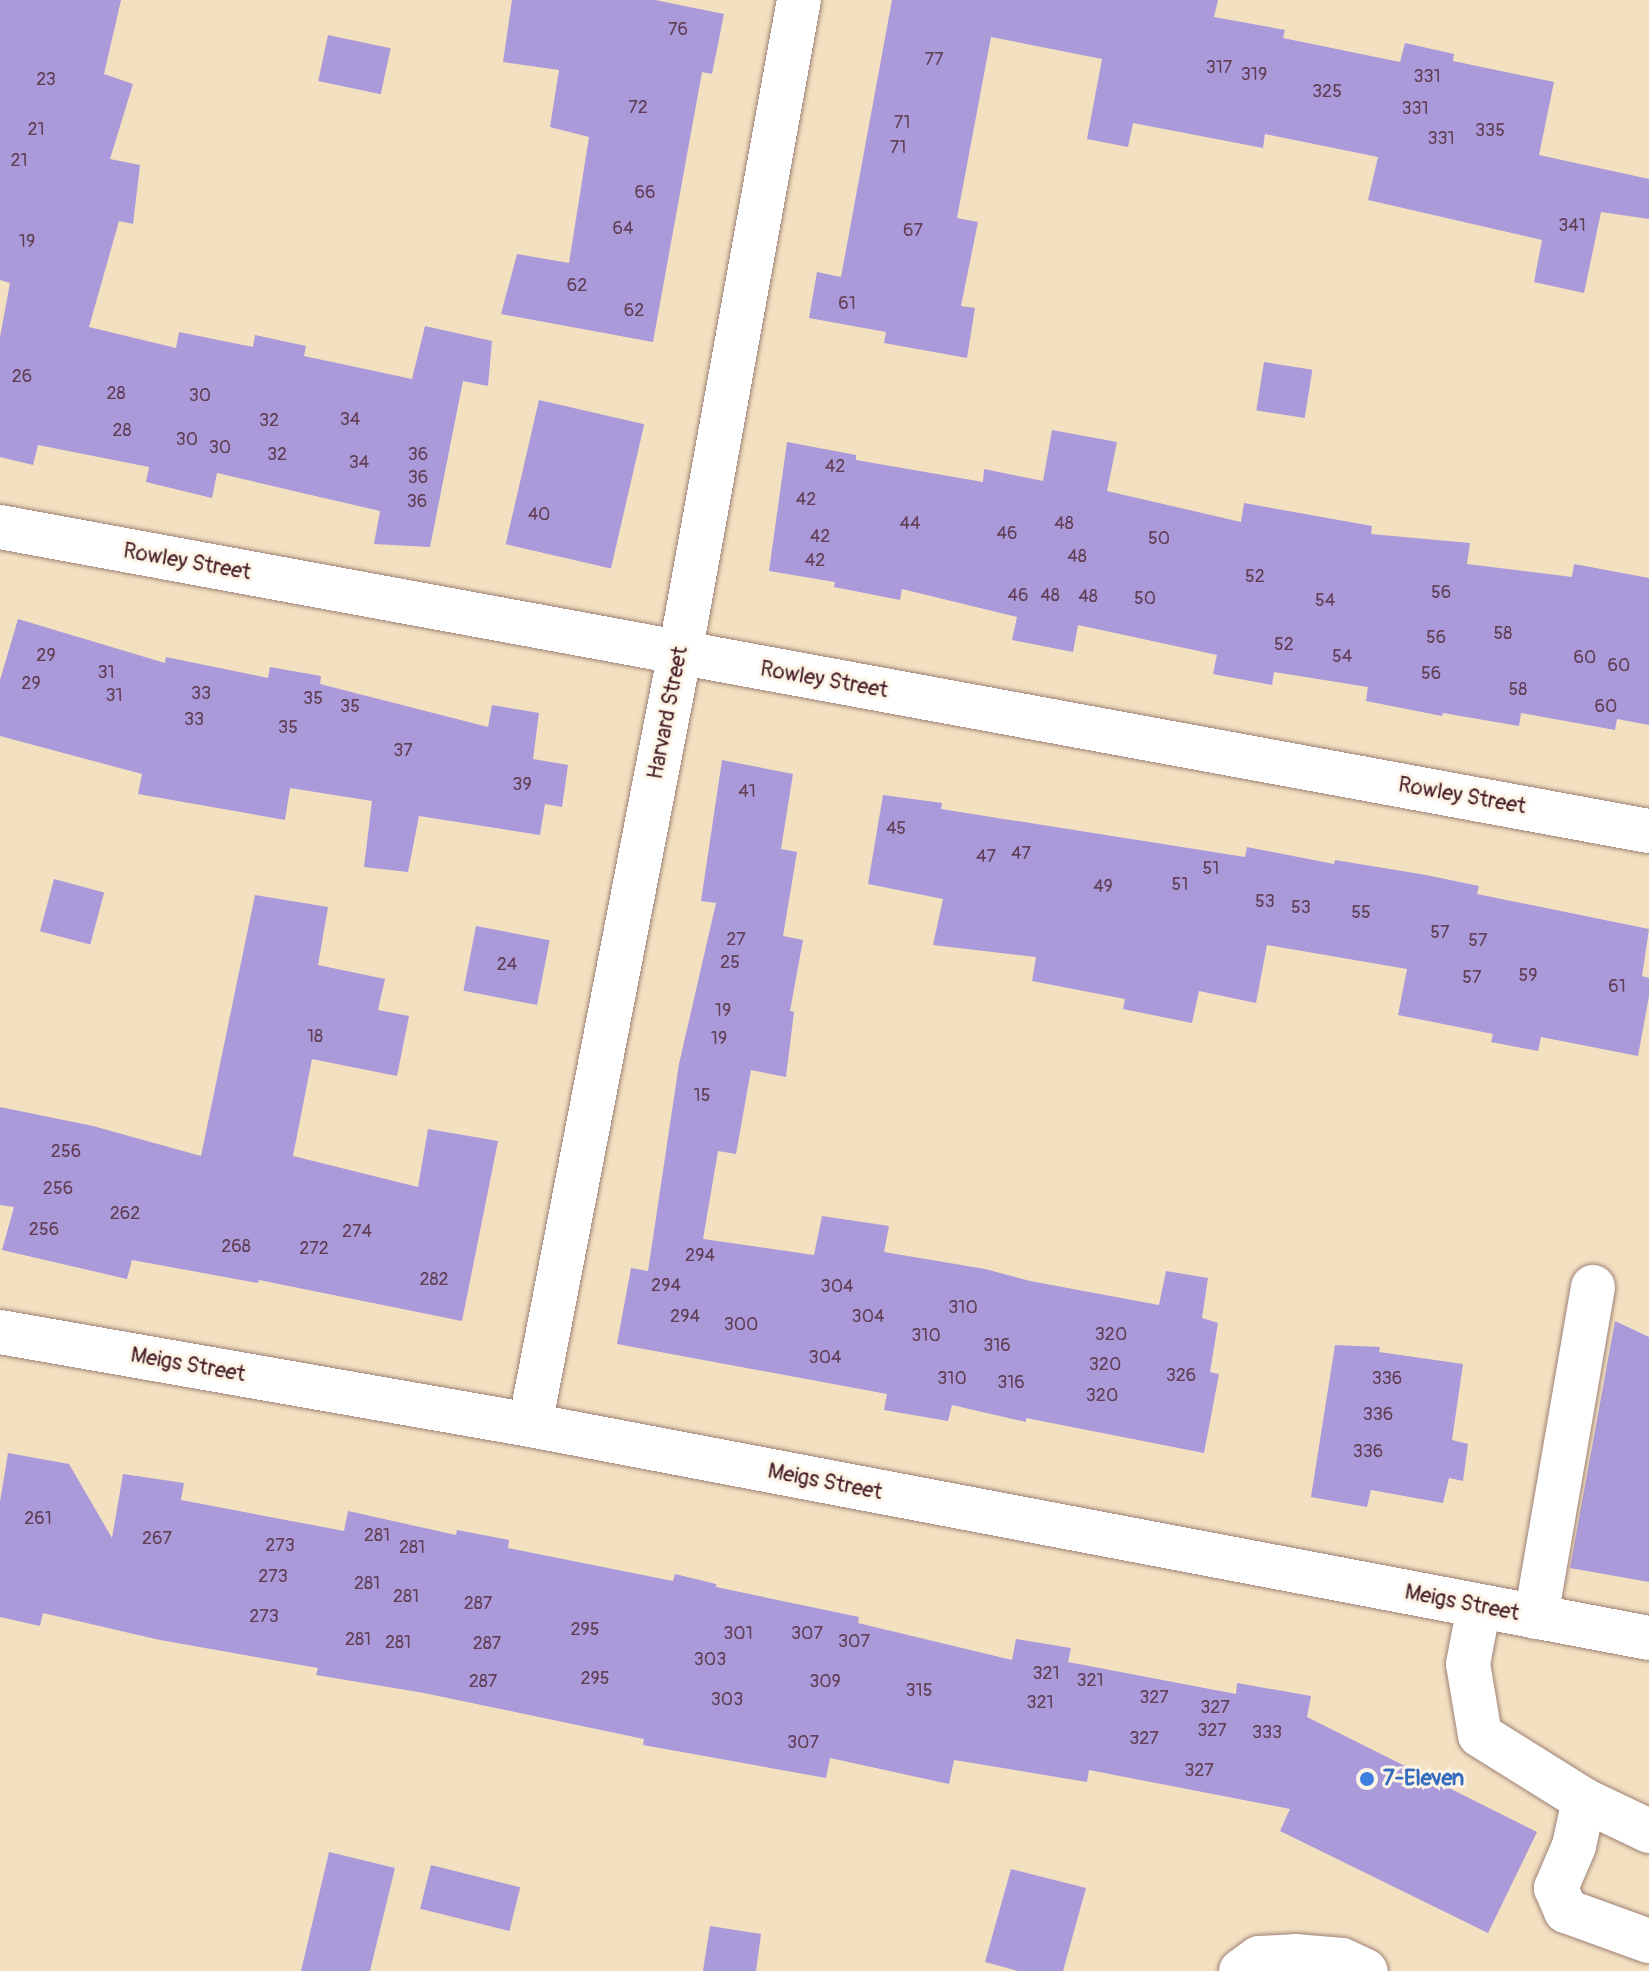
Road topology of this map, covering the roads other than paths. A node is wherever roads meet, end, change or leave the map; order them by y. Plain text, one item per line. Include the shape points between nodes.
1 (799, 0) edge
2 (0, 527) edge
3 (680, 653) junction
4 (1649, 831) edge
5 (1593, 1287) dead end
6 (0, 1332) edge
7 (530, 1425) junction
8 (1479, 1606) junction
9 (1536, 1617) junction
10 (1649, 1638) edge
11 (1584, 1800) junction
12 (1649, 1831) edge
13 (1649, 1941) edge
14 (1241, 1971) edge
15 (1366, 1971) edge

1 - 3 street, Harvard Street
2 - 3 street, Rowley Street
3 - 4 street, Rowley Street
3 - 7 street, Harvard Street
5 - 9 street
6 - 7 street, Meigs Street
7 - 8 street, Meigs Street
8 - 9 street, Meigs Street
8 - 11 street via 1468,1664 1480,1735
9 - 10 street, Meigs Street
11 - 12 street
11 - 13 street via 1574,1846 1556,1888 1566,1911
14 - 15 street via 1259,1958 1295,1956 1342,1960

